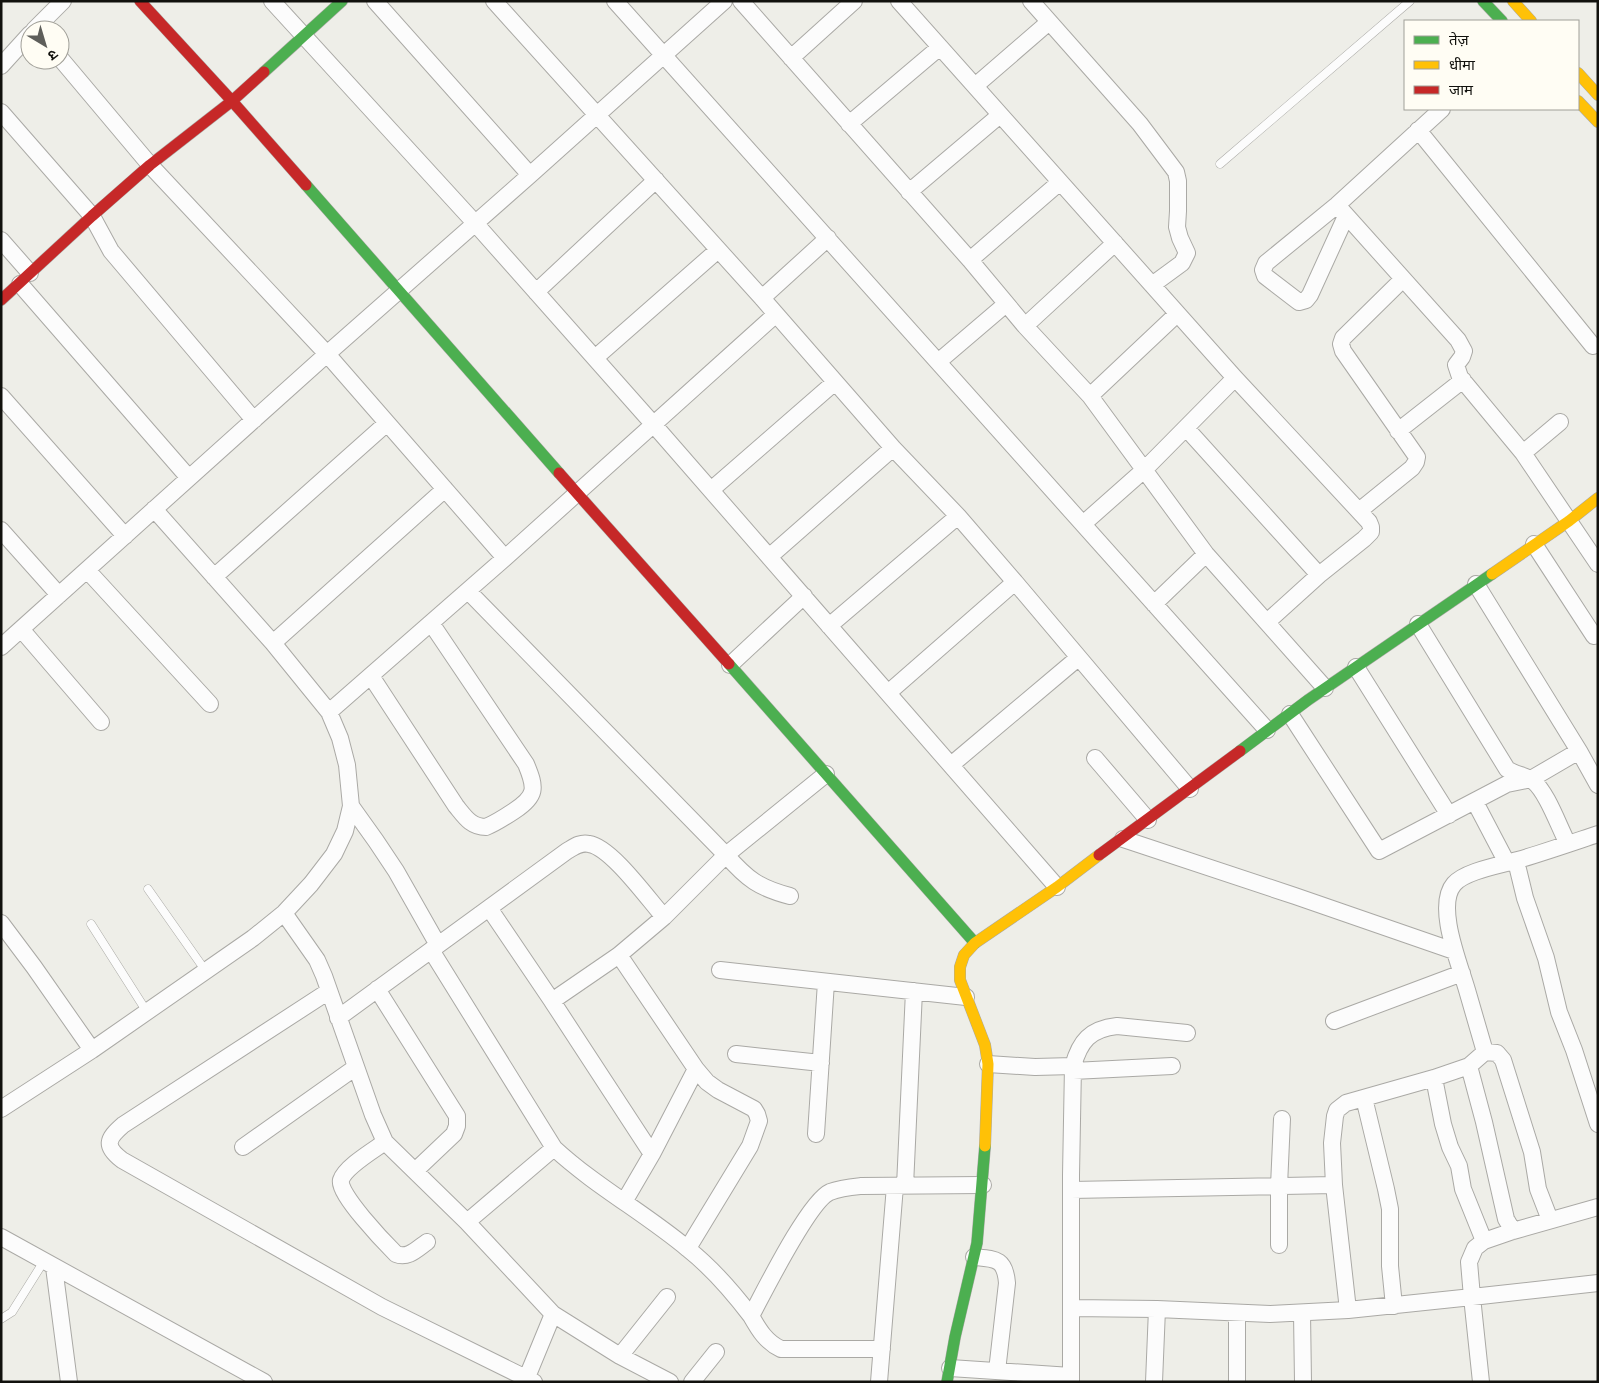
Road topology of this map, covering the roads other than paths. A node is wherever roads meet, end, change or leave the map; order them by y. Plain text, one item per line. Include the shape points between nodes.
1 (63, 1) edge
2 (140, 1) edge
3 (272, 1) edge
4 (342, 1) edge
5 (375, 1) edge
6 (494, 1) edge
7 (615, 1) edge
8 (724, 1) edge
9 (741, 1) edge
10 (854, 1) edge
11 (899, 1) edge
12 (1031, 1) edge
13 (1410, 1) edge
14 (1483, 1) edge
15 (1513, 1) edge
16 (44, 20) edge
17 (1501, 20) edge
18 (1530, 20) edge
19 (1049, 22) junction
20 (304, 36) junction
21 (20, 44) edge
22 (940, 47) junction
23 (664, 56) junction
24 (791, 58) junction
25 (5, 59) edge
26 (70, 70) edge
27 (1579, 74) edge
28 (975, 86) junction
29 (1596, 89) edge
30 (232, 101) junction
31 (1579, 102) edge
32 (1441, 110) edge
33 (1, 112) edge
34 (598, 114) junction
35 (1000, 115) junction
36 (1598, 122) edge
37 (849, 124) junction
38 (1418, 130) junction
39 (1220, 164) dead end
40 (150, 165) junction
41 (530, 175) junction
42 (656, 180) junction
43 (1060, 182) junction
44 (909, 192) junction
45 (1341, 210) junction
46 (92, 216) junction
47 (475, 224) junction
48 (828, 238) junction
49 (1, 240) edge
50 (1115, 244) junction
51 (718, 250) junction
52 (970, 260) junction
53 (25, 278) junction
54 (1403, 279) junction
55 (1152, 285) junction
56 (400, 290) junction
57 (536, 292) junction
58 (762, 298) junction
59 (1, 300) edge
60 (1006, 304) junction
61 (1177, 314) junction
62 (776, 315) junction
63 (1025, 326) junction
64 (1593, 346) dead end
65 (327, 354) junction
66 (596, 358) junction
67 (938, 362) junction
68 (1235, 378) junction
69 (1463, 380) junction
70 (835, 382) junction
71 (1, 396) edge
72 (1090, 396) junction
73 (254, 420) junction
74 (387, 422) junction
75 (1560, 422) dead end
76 (654, 425) junction
77 (1186, 428) junction
78 (1398, 431) junction
79 (893, 448) junction
80 (1523, 452) junction
81 (1144, 470) junction
82 (189, 478) junction
83 (446, 489) junction
84 (711, 490) junction
85 (577, 494) junction
86 (1598, 498) edge
87 (154, 509) junction
88 (1359, 511) junction
89 (958, 516) junction
90 (1569, 521) junction
91 (1083, 524) junction
92 (1, 530) edge
93 (125, 536) junction
94 (1534, 544) junction
95 (1206, 554) junction
96 (769, 557) junction
97 (505, 558) junction
98 (1598, 564) edge
99 (87, 570) junction
100 (1319, 576) junction
101 (214, 577) junction
102 (1015, 582) junction
103 (1476, 584) junction
104 (468, 590) junction
105 (59, 595) junction
106 (804, 596) junction
107 (1154, 604) junction
108 (1267, 622) junction
109 (432, 623) junction
110 (1418, 624) junction
111 (829, 626) junction
112 (21, 629) junction
113 (1594, 636) dead end
114 (273, 643) junction
115 (1, 647) edge
116 (1078, 658) junction
117 (730, 665) junction
118 (1356, 667) junction
119 (371, 676) junction
120 (1325, 688) junction
121 (888, 693) junction
122 (210, 704) dead end
123 (329, 712) junction
124 (1290, 714) junction
125 (102, 722) dead end
126 (1267, 730) junction
127 (1578, 750) junction
128 (1095, 758) dead end
129 (951, 765) junction
130 (826, 774) junction
131 (1531, 779) junction
132 (1598, 785) edge
133 (1190, 789) junction
134 (1475, 802) junction
135 (351, 806) junction
136 (1449, 815) junction
137 (1148, 820) junction
138 (1598, 834) edge
139 (1123, 839) junction
140 (1568, 844) junction
141 (726, 855) junction
142 (1511, 862) junction
143 (1057, 887) junction
144 (148, 889) dead end
145 (790, 896) dead end
146 (489, 908) junction
147 (284, 913) junction
148 (664, 917) junction
149 (1, 922) edge
150 (90, 924) dead end
151 (975, 943) junction
152 (434, 948) junction
153 (1454, 951) junction
154 (619, 955) junction
155 (205, 970) junction
156 (720, 970) dead end
157 (1462, 973) junction
158 (826, 982) junction
159 (377, 989) junction
160 (329, 991) junction
161 (914, 991) junction
162 (966, 997) junction
163 (552, 1001) junction
164 (147, 1012) junction
165 (338, 1018) junction
166 (1334, 1021) dead end
167 (1187, 1032) dead end
168 (92, 1050) junction
169 (1485, 1052) junction
170 (736, 1054) dead end
171 (821, 1063) junction
172 (988, 1064) junction
173 (1172, 1066) dead end
174 (1469, 1066) junction
175 (356, 1067) junction
176 (1073, 1068) junction
177 (696, 1069) junction
178 (1434, 1078) junction
179 (1364, 1098) junction
180 (3, 1105) edge
181 (1282, 1119) dead end
182 (1598, 1124) edge
183 (816, 1134) dead end
184 (386, 1142) junction
185 (243, 1147) dead end
186 (554, 1148) junction
187 (652, 1154) junction
188 (415, 1171) junction
189 (983, 1185) junction
190 (1334, 1185) junction
191 (900, 1186) junction
192 (1279, 1186) junction
193 (1070, 1190) junction
194 (624, 1202) junction
195 (1598, 1207) edge
196 (1550, 1220) junction
197 (467, 1222) junction
198 (1513, 1231) junction
199 (1, 1237) edge
200 (1484, 1241) junction
201 (426, 1242) dead end
202 (1279, 1245) dead end
203 (688, 1248) junction
204 (974, 1257) junction
205 (49, 1264) junction
206 (1598, 1283) edge
207 (667, 1297) dead end
208 (1472, 1297) junction
209 (1394, 1306) junction
210 (1071, 1308) junction
211 (1157, 1309) junction
212 (1348, 1310) junction
213 (1237, 1313) junction
214 (1302, 1313) junction
215 (553, 1314) junction
216 (751, 1316) junction
217 (1, 1319) edge
218 (882, 1349) junction
219 (716, 1352) dead end
220 (620, 1356) junction
221 (997, 1371) junction
222 (948, 1375) edge
223 (1071, 1379) edge
224 (529, 1380) edge
225 (69, 1382) edge
226 (264, 1382) edge
227 (670, 1382) edge
228 (692, 1382) edge
229 (879, 1382) edge
230 (1154, 1382) edge
231 (1237, 1382) edge
232 (1303, 1382) edge
233 (1480, 1382) edge

1 - 16 street
2 - 30 street
3 - 20 street
4 - 20 street
5 - 41 street
6 - 34 street
7 - 23 street
8 - 23 street
9 - 24 street
10 - 24 street
11 - 22 street
12 - 19 street
13 - 39 lane
14 - 17 street
15 - 18 street
19 - 28 street
19 - 55 street via 1140,124 1176,172 1176,227 1188,252 1182,263
20 - 30 street
20 - 47 street
21 - 25 street
22 - 28 street
22 - 37 street
23 - 34 street
23 - 48 street
24 - 37 street
26 - 40 street
27 - 29 street
28 - 35 street
30 - 40 street
30 - 56 street
31 - 36 street
32 - 38 street
33 - 46 street
34 - 41 street
34 - 42 street
35 - 43 street
35 - 44 street
37 - 44 street
38 - 45 street
38 - 64 street
40 - 46 street
40 - 65 street
41 - 47 street
42 - 51 street
42 - 57 street
43 - 50 street
43 - 52 street
44 - 52 street
45 - 45 street via 1266,263 1265,276 1299,302 1310,295
45 - 54 street
46 - 53 street
46 - 73 street via 110,251
47 - 56 street
47 - 57 street
48 - 58 street
48 - 67 street
49 - 53 street
50 - 55 street
50 - 63 street
51 - 58 street
51 - 66 street
52 - 60 street
53 - 59 street
53 - 82 street
54 - 69 street via 1462,346 1464,350 1456,365
54 - 78 street via 1343,338 1341,344 1343,352
55 - 61 street
56 - 65 street
56 - 85 street
57 - 66 street
58 - 62 street
60 - 63 street
60 - 67 street
61 - 68 street
61 - 72 street
62 - 70 street
62 - 76 street
63 - 72 street
65 - 73 street
65 - 74 street
66 - 76 street
67 - 91 street
68 - 77 street
68 - 88 street
69 - 78 street
69 - 80 street
70 - 79 street
70 - 84 street
71 - 93 street
72 - 81 street
73 - 82 street
74 - 83 street
74 - 101 street
75 - 80 street
76 - 84 street
76 - 85 street
77 - 81 street
77 - 100 street
78 - 88 street via 1417,457 1416,462
79 - 89 street
79 - 96 street
80 - 90 street
81 - 91 street
81 - 95 street
82 - 87 street
83 - 97 street
83 - 114 street
84 - 96 street
85 - 97 street
85 - 117 street
86 - 90 street
87 - 93 street
87 - 101 street
88 - 100 street via 1369,522 1371,532
89 - 102 street
89 - 111 street
90 - 94 street
90 - 98 street
91 - 107 street
92 - 105 street
93 - 99 street
94 - 103 street
94 - 113 street
95 - 107 street
95 - 108 street
96 - 106 street
97 - 104 street
99 - 105 street
99 - 122 street
100 - 108 street
101 - 114 street
102 - 116 street
102 - 121 street
103 - 110 street
103 - 127 street
104 - 109 street
104 - 141 street
105 - 112 street
106 - 111 street
106 - 117 street
107 - 126 street
108 - 120 street
109 - 119 street
109 - 119 street via 526,764 533,788 526,803 486,827 471,824
110 - 118 street
110 - 131 street via 1507,769
111 - 121 street
112 - 115 street
112 - 125 street
114 - 123 street
116 - 129 street
116 - 133 street
117 - 130 street
118 - 120 street
118 - 136 street
119 - 123 street
120 - 124 street
121 - 129 street
123 - 135 street via 347,765
124 - 126 street
124 - 136 street via 1379,851
126 - 133 street
127 - 131 street
127 - 132 street
128 - 137 street
129 - 143 street
130 - 141 street
130 - 151 street
131 - 134 street via 1507,784
131 - 140 street via 1541,790
133 - 137 street
134 - 136 street
134 - 142 street
135 - 147 street via 334,854
135 - 152 street via 396,871
137 - 139 street
138 - 140 street
139 - 143 street
139 - 153 street
140 - 142 street
141 - 145 street via 749,879
141 - 148 street
142 - 153 street via 1481,870 1454,883 1447,907
142 - 182 street via 1546,958 1559,1012
143 - 151 street
144 - 155 lane
146 - 148 street via 567,851 586,843 604,850
146 - 152 street
146 - 163 street
147 - 155 street
147 - 160 street via 316,960
148 - 154 street
149 - 168 street
150 - 164 lane
151 - 162 street via 964,955 960,967 960,980
152 - 159 street
152 - 186 street
153 - 157 street
154 - 163 street
154 - 177 street
155 - 164 street
156 - 158 street
157 - 166 street
157 - 169 street
158 - 161 street
158 - 171 street
159 - 165 street
159 - 188 street via 456,1116 454,1134
160 - 165 street
160 - 224 street via 123,1125 110,1141 113,1154 382,1307
161 - 162 street
161 - 191 street
162 - 172 street via 986,1045
163 - 187 street
164 - 168 street
165 - 175 street
167 - 176 street via 1106,1027 1083,1042
168 - 180 street
169 - 174 street
169 - 196 street via 1497,1053 1503,1060 1532,1152 1538,1189
170 - 171 street
171 - 183 street
172 - 176 street
172 - 189 street
173 - 176 street
174 - 178 street
174 - 198 street via 1506,1219
175 - 184 street
175 - 185 street
176 - 193 street
177 - 187 street
177 - 203 street via 718,1090 754,1110 759,1121 750,1146
178 - 179 street
178 - 200 street via 1450,1147
179 - 190 street via 1341,1106 1335,1116 1332,1143
179 - 209 street via 1390,1209
181 - 192 street
184 - 188 street
184 - 201 street via 349,1168 340,1180 340,1186 348,1200 396,1254 406,1256
186 - 194 street
186 - 197 street
187 - 194 street
188 - 197 street
189 - 191 street
189 - 204 street
190 - 192 street
190 - 212 street
191 - 216 street via 845,1188 829,1192 806,1219
191 - 218 street
192 - 193 street
192 - 202 street
193 - 210 street
194 - 203 street
195 - 196 street
196 - 198 street
197 - 215 street
198 - 200 street
199 - 205 street
200 - 208 street via 1475,1248 1469,1262
203 - 216 street via 716,1273
204 - 221 street via 995,1259 1004,1266 1007,1276
204 - 222 street
205 - 217 lane via 12,1312
205 - 225 street
205 - 226 street
206 - 208 street
207 - 220 street
208 - 209 street
208 - 233 street
209 - 212 street
210 - 211 street
210 - 223 street
211 - 213 street
211 - 230 street
212 - 214 street
213 - 214 street
213 - 231 street
214 - 232 street
215 - 220 street
215 - 224 street
216 - 218 street via 764,1338 781,1349
218 - 229 street
219 - 228 street
220 - 227 street
221 - 222 street
221 - 223 street

